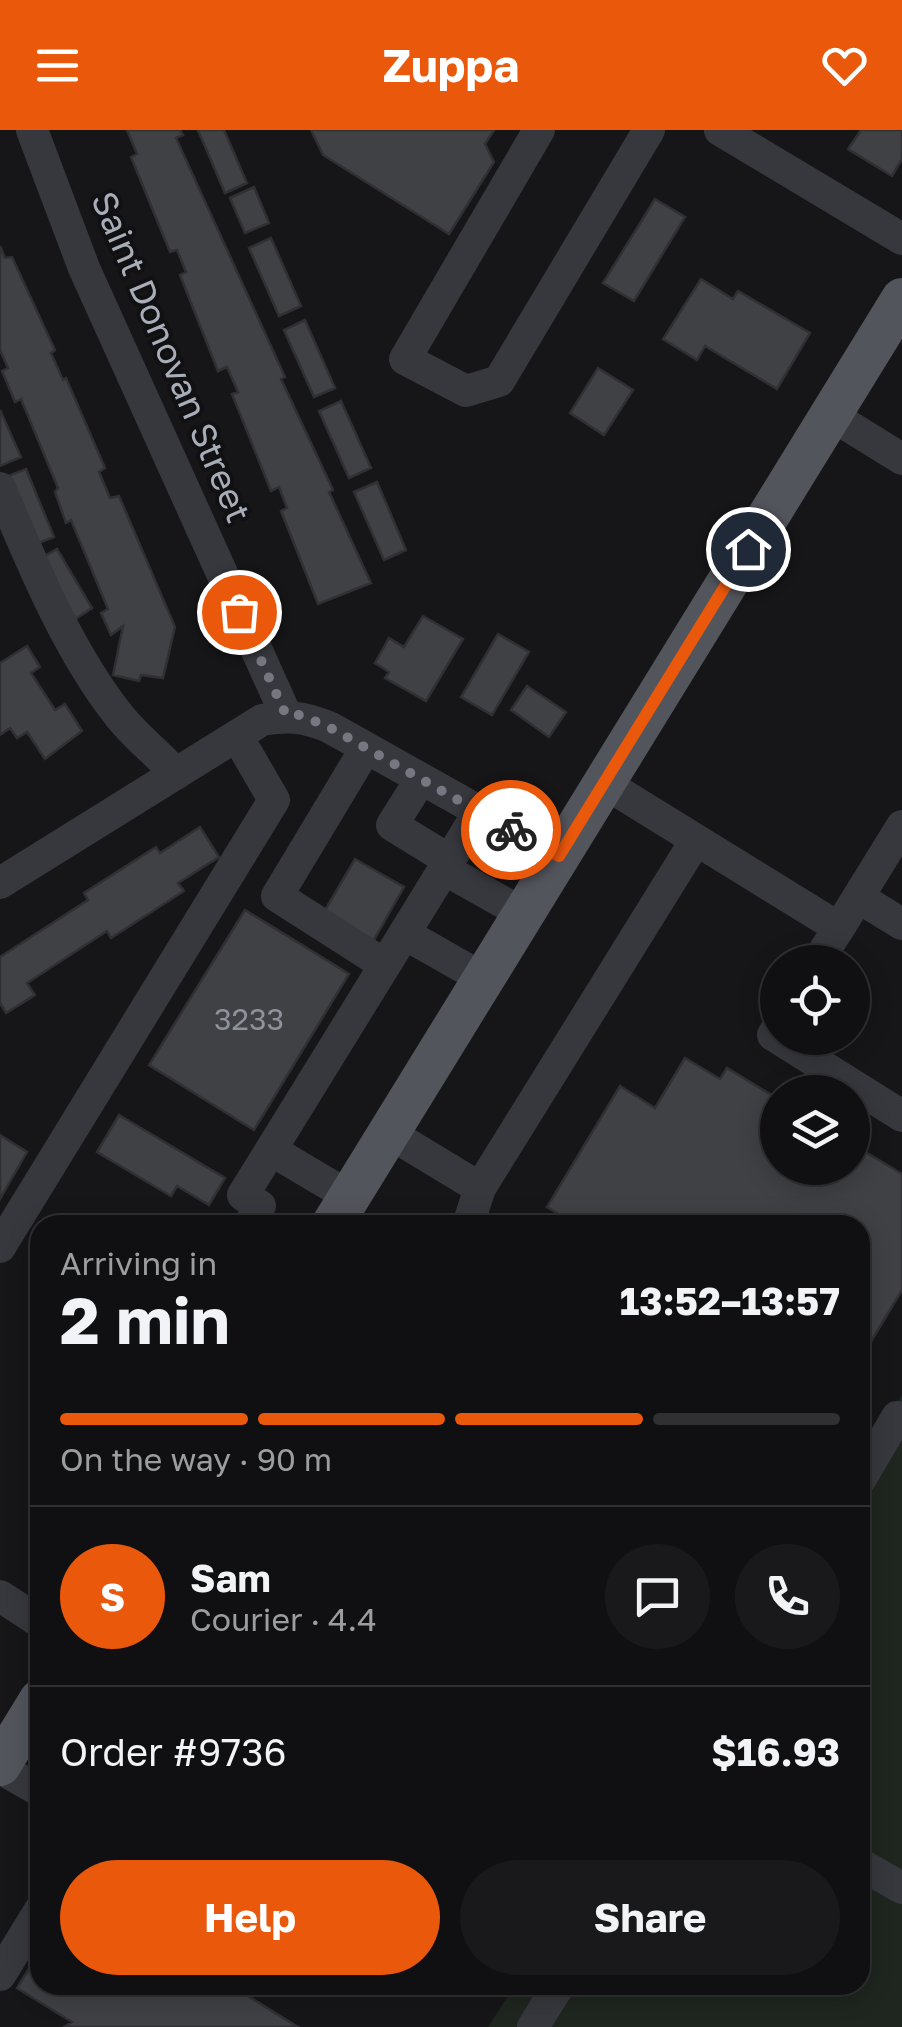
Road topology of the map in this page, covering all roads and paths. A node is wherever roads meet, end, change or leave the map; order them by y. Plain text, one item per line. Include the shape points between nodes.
1 (32, 130) edge
2 (539, 130) edge
3 (649, 130) edge
4 (720, 130) edge
5 (902, 239) edge
6 (902, 298) edge
7 (831, 415) junction
8 (902, 459) edge
9 (0, 488) edge
10 (286, 715) junction
11 (237, 736) junction
12 (366, 748) junction
13 (176, 774) junction
14 (420, 779) junction
15 (604, 783) junction
16 (479, 812) junction
17 (902, 826) edge
18 (696, 840) junction
19 (559, 856) junction
20 (446, 865) junction
21 (0, 883) edge
22 (858, 897) junction
23 (524, 914) junction
24 (902, 924) edge
25 (838, 928) junction
26 (405, 934) junction
27 (828, 945) edge
28 (385, 965) junction
29 (484, 979) junction
30 (805, 1055) edge
31 (902, 1116) edge
32 (389, 1133) junction
33 (271, 1150) junction
34 (480, 1188) junction
35 (341, 1211) edge
36 (255, 1215) edge
37 (471, 1215) edge
38 (0, 1246) edge
39 (900, 1414) edge
40 (870, 1464) edge
41 (0, 1596) edge
42 (30, 1616) edge
43 (30, 1716) edge
44 (0, 1766) edge
45 (30, 1785) edge
46 (870, 1870) edge
47 (902, 1888) edge
48 (30, 1926) edge
49 (0, 1975) edge
50 (552, 1995) edge
51 (533, 2027) edge

1 - 10 street, Saint Donovan Street via 84,268
2 - 3 street via 405,359 466,391 499,381
4 - 5 street
6 - 7 main road
7 - 8 street
7 - 15 main road
9 - 13 street via 33,566 114,710
10 - 11 street
10 - 12 street via 300,715
11 - 13 street
11 - 38 street via 274,800
12 - 14 street
12 - 28 street via 277,896
13 - 21 street
14 - 16 street
14 - 20 street via 392,825
15 - 18 street
15 - 19 main road
16 - 19 street
16 - 20 street
17 - 22 street
18 - 25 street
18 - 34 street
19 - 23 main road
20 - 23 street
20 - 26 street
22 - 24 street
22 - 25 street
23 - 29 main road
25 - 27 street
26 - 28 street
26 - 29 street
28 - 33 street
29 - 32 main road
30 - 31 street
32 - 34 street
32 - 35 main road
33 - 35 street
33 - 36 street via 243,1195 260,1206
34 - 37 street
39 - 40 street
41 - 42 street
43 - 44 main road
44 - 45 street
46 - 47 street
48 - 49 street
50 - 51 street

